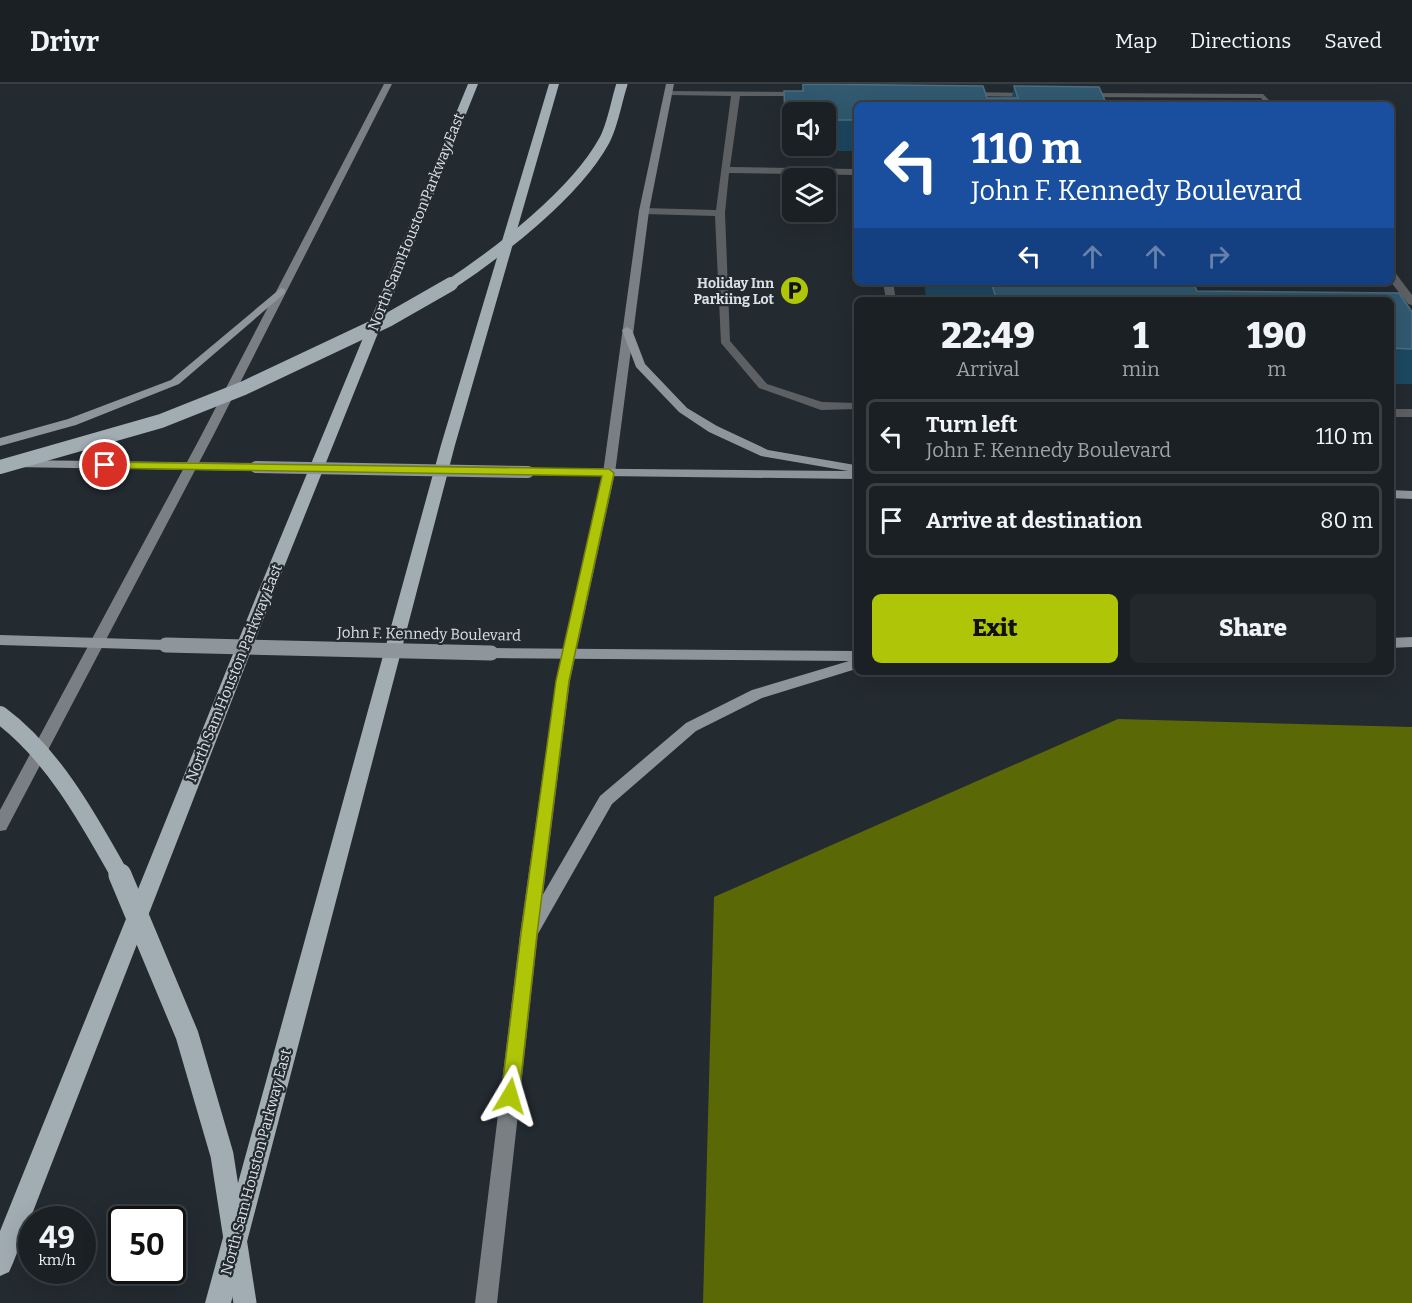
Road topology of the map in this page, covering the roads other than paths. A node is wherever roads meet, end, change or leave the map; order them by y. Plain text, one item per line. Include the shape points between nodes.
1 (388, 84) edge
2 (473, 84) edge
3 (554, 84) edge
4 (622, 84) edge
5 (669, 88) edge
6 (736, 93) junction
7 (808, 94) edge
8 (952, 94) edge
9 (1048, 95) edge
10 (1072, 95) edge
11 (1268, 102) edge
12 (725, 170) junction
13 (854, 172) edge
14 (644, 211) junction
15 (720, 213) junction
16 (1394, 278) edge
17 (281, 291) junction
18 (1412, 302) edge
19 (627, 330) junction
20 (854, 406) edge
21 (1394, 413) edge
22 (1412, 413) edge
23 (0, 442) edge
24 (0, 466) edge
25 (191, 466) junction
26 (854, 469) edge
27 (609, 473) junction
28 (854, 475) edge
29 (1394, 494) edge
30 (1412, 495) edge
31 (0, 640) edge
32 (1412, 642) edge
33 (96, 643) junction
34 (1394, 643) edge
35 (568, 654) junction
36 (854, 656) edge
37 (854, 665) edge
38 (0, 715) edge
39 (0, 825) edge
40 (529, 934) junction
41 (0, 1263) edge
42 (218, 1303) edge
43 (245, 1303) edge
44 (486, 1303) edge

1 - 17 main road
2 - 41 highway, North Sam Houston Parkway East
3 - 42 highway, North Sam Houston Parkway East via 445,457
4 - 24 highway, bridge via 604,141 576,179 538,218 450,285 316,356 234,392 161,421
5 - 6 lane
5 - 14 main road
6 - 7 lane
6 - 12 lane
8 - 9 lane
10 - 11 lane via 1263,96
12 - 13 lane
12 - 15 lane
14 - 15 lane
14 - 19 main road
15 - 20 lane via 724,341 763,386 821,406
16 - 18 lane
17 - 23 main road via 175,382 72,422
17 - 25 main road
19 - 26 main road via 639,365 683,410 713,429 765,453
19 - 27 main road
21 - 22 lane
24 - 25 main road
25 - 27 main road, bridge
25 - 33 main road
27 - 28 main road
27 - 35 main road
29 - 30 main road
31 - 33 main road, John F. Kennedy Boulevard
32 - 34 main road
33 - 35 main road, John F. Kennedy Boulevard, bridge
33 - 39 main road
35 - 36 main road, John F. Kennedy Boulevard
35 - 40 main road
37 - 40 main road via 757,694 691,727 606,800
38 - 43 highway, bridge via 19,729 78,802 130,896 187,1035 222,1155
40 - 44 main road

